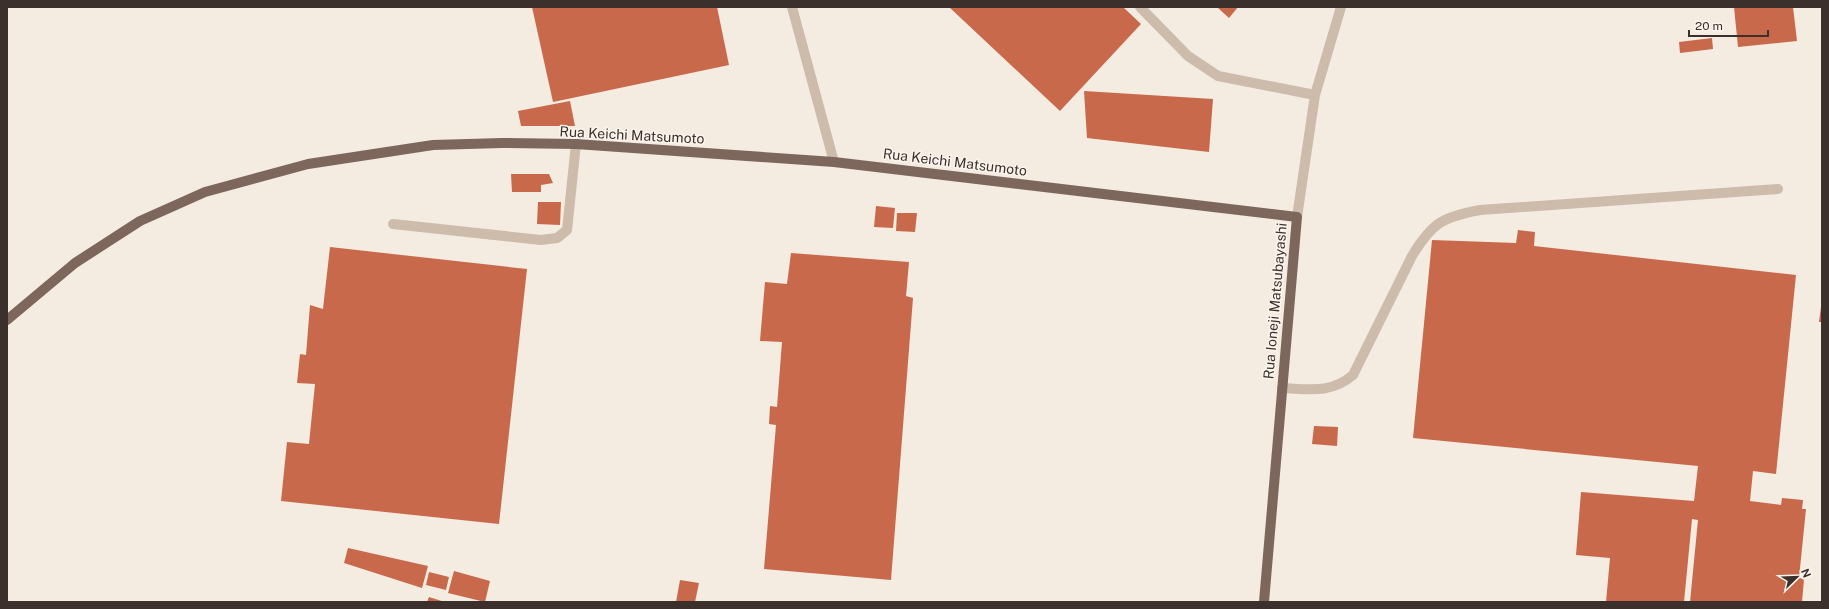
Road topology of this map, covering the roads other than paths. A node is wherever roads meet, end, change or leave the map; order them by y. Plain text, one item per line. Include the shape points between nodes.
1 (792, 7) edge
2 (1140, 7) edge
3 (1341, 7) edge
4 (1315, 94) junction
5 (576, 144) junction
6 (834, 162) junction
7 (1778, 189) dead end
8 (1296, 217) junction
9 (393, 224) dead end
10 (7, 320) edge
11 (1282, 388) junction
12 (1264, 602) edge

1 - 6 street
2 - 4 street via 1188,56 1218,76
3 - 4 street, Rua Ioneji Matsubayashi
4 - 8 street, Rua Ioneji Matsubayashi
5 - 6 main road, Rua Keichi Matsumoto
5 - 9 street via 567,230 557,238 541,240
5 - 10 main road, Rua Keichi Matsumoto via 433,145 308,164 205,192 140,221 88,254
6 - 8 main road, Rua Keichi Matsumoto
7 - 11 street via 1480,210 1455,214 1434,226 1422,239 1353,375 1333,388
8 - 11 main road, Rua Ioneji Matsubayashi
11 - 12 main road, Rua Ioneji Matsubayashi

